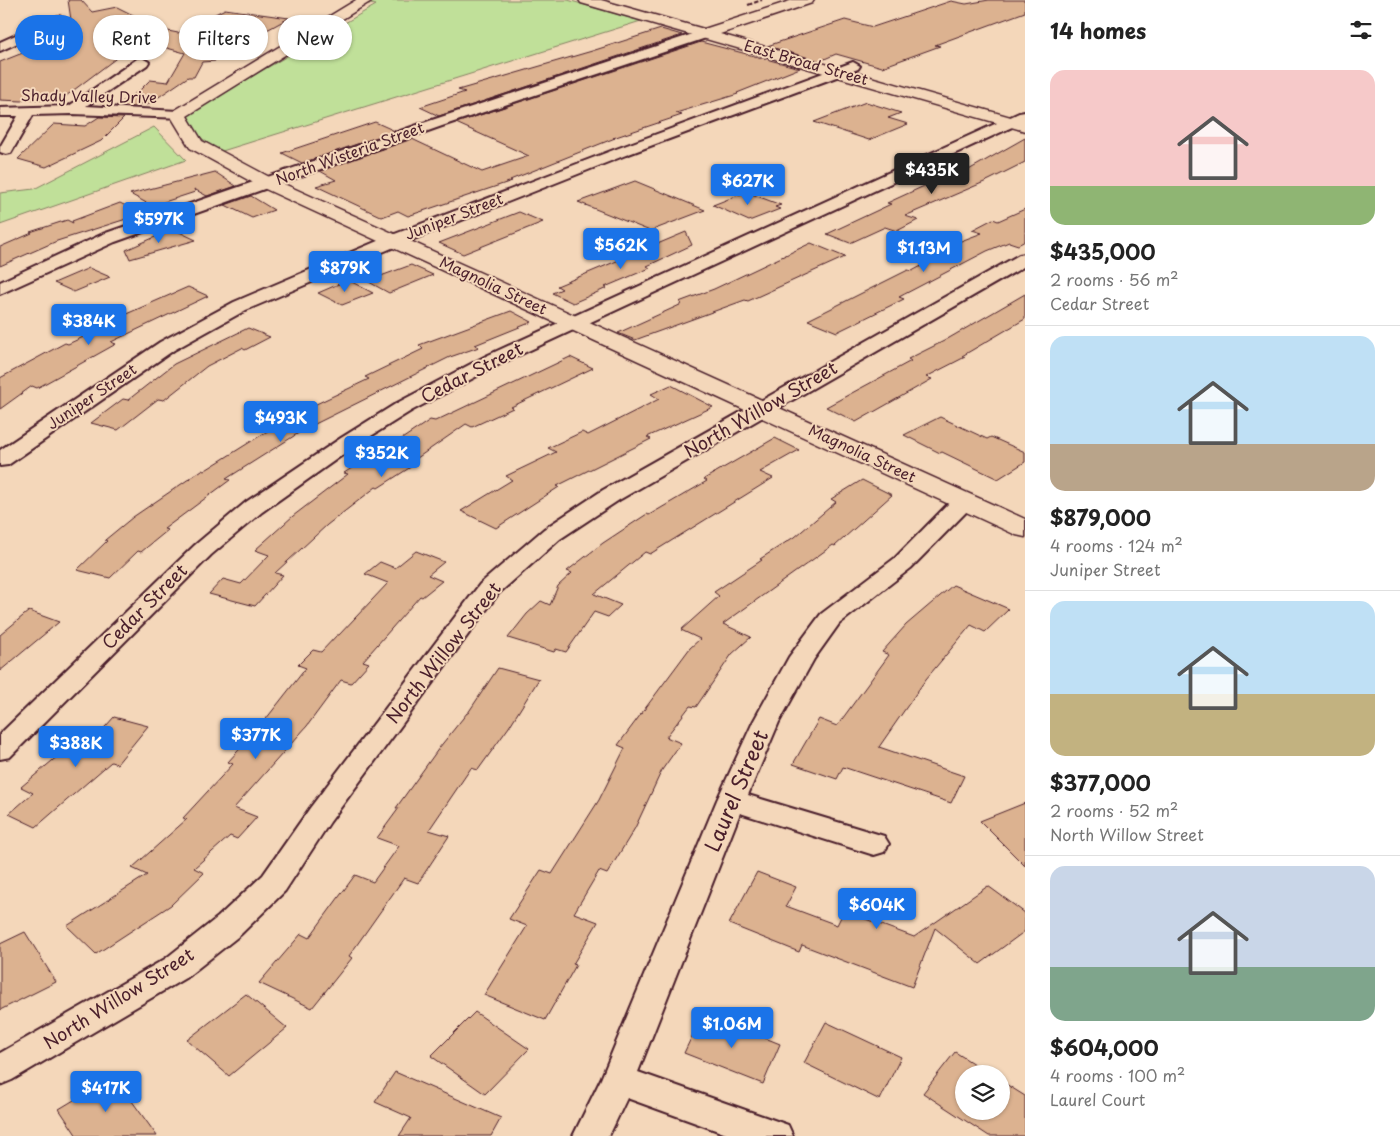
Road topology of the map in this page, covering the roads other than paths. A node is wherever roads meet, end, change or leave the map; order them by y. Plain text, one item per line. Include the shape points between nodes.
1 (366, 0) edge
2 (586, 0) edge
3 (616, 0) edge
4 (807, 0) edge
5 (712, 32) junction
6 (15, 40) edge
7 (0, 47) edge
8 (142, 62) dead end
9 (845, 69) junction
10 (72, 110) junction
11 (28, 111) junction
12 (0, 112) edge
13 (178, 115) junction
14 (1021, 120) edge
15 (6, 150) dead end
16 (267, 184) junction
17 (393, 241) junction
18 (1025, 259) edge
19 (0, 289) edge
20 (574, 324) junction
21 (762, 409) junction
22 (0, 460) edge
23 (964, 501) junction
24 (1025, 529) edge
25 (0, 750) edge
26 (731, 800) junction
27 (874, 844) dead end
28 (0, 1070) edge
29 (618, 1080) junction
30 (592, 1136) edge
31 (775, 1136) edge

1 - 13 street
2 - 5 street, East Broad Street
3 - 5 street, East Broad Street
4 - 5 street
5 - 9 street, East Broad Street
5 - 16 street, North Wisteria Street via 437,123
6 - 7 street
8 - 10 street
9 - 14 street, East Broad Street
9 - 17 street, Juniper Street
10 - 11 street, Shady Valley Drive
10 - 13 street, Shady Valley Drive
11 - 12 street, Shady Valley Drive
11 - 15 street
13 - 16 street, Magnolia Street via 196,144
14 - 20 street, Cedar Street
16 - 17 street, Magnolia Street
16 - 19 street, North Wisteria Street via 109,238
17 - 20 street, Magnolia Street
17 - 22 street, Juniper Street via 240,306 167,346
18 - 21 street, North Willow Street
20 - 21 street, Magnolia Street
20 - 25 street, Cedar Street via 494,360 404,407 254,507 202,550
21 - 23 street, Magnolia Street
21 - 28 street, North Willow Street via 611,495 552,534 489,589 268,889 229,926 176,968
23 - 24 street, Magnolia Street
23 - 26 street, Laurel Street via 903,563 830,619 802,657 766,722
26 - 27 street
26 - 29 street, Laurel Street
29 - 30 street, Laurel Street
29 - 31 street

